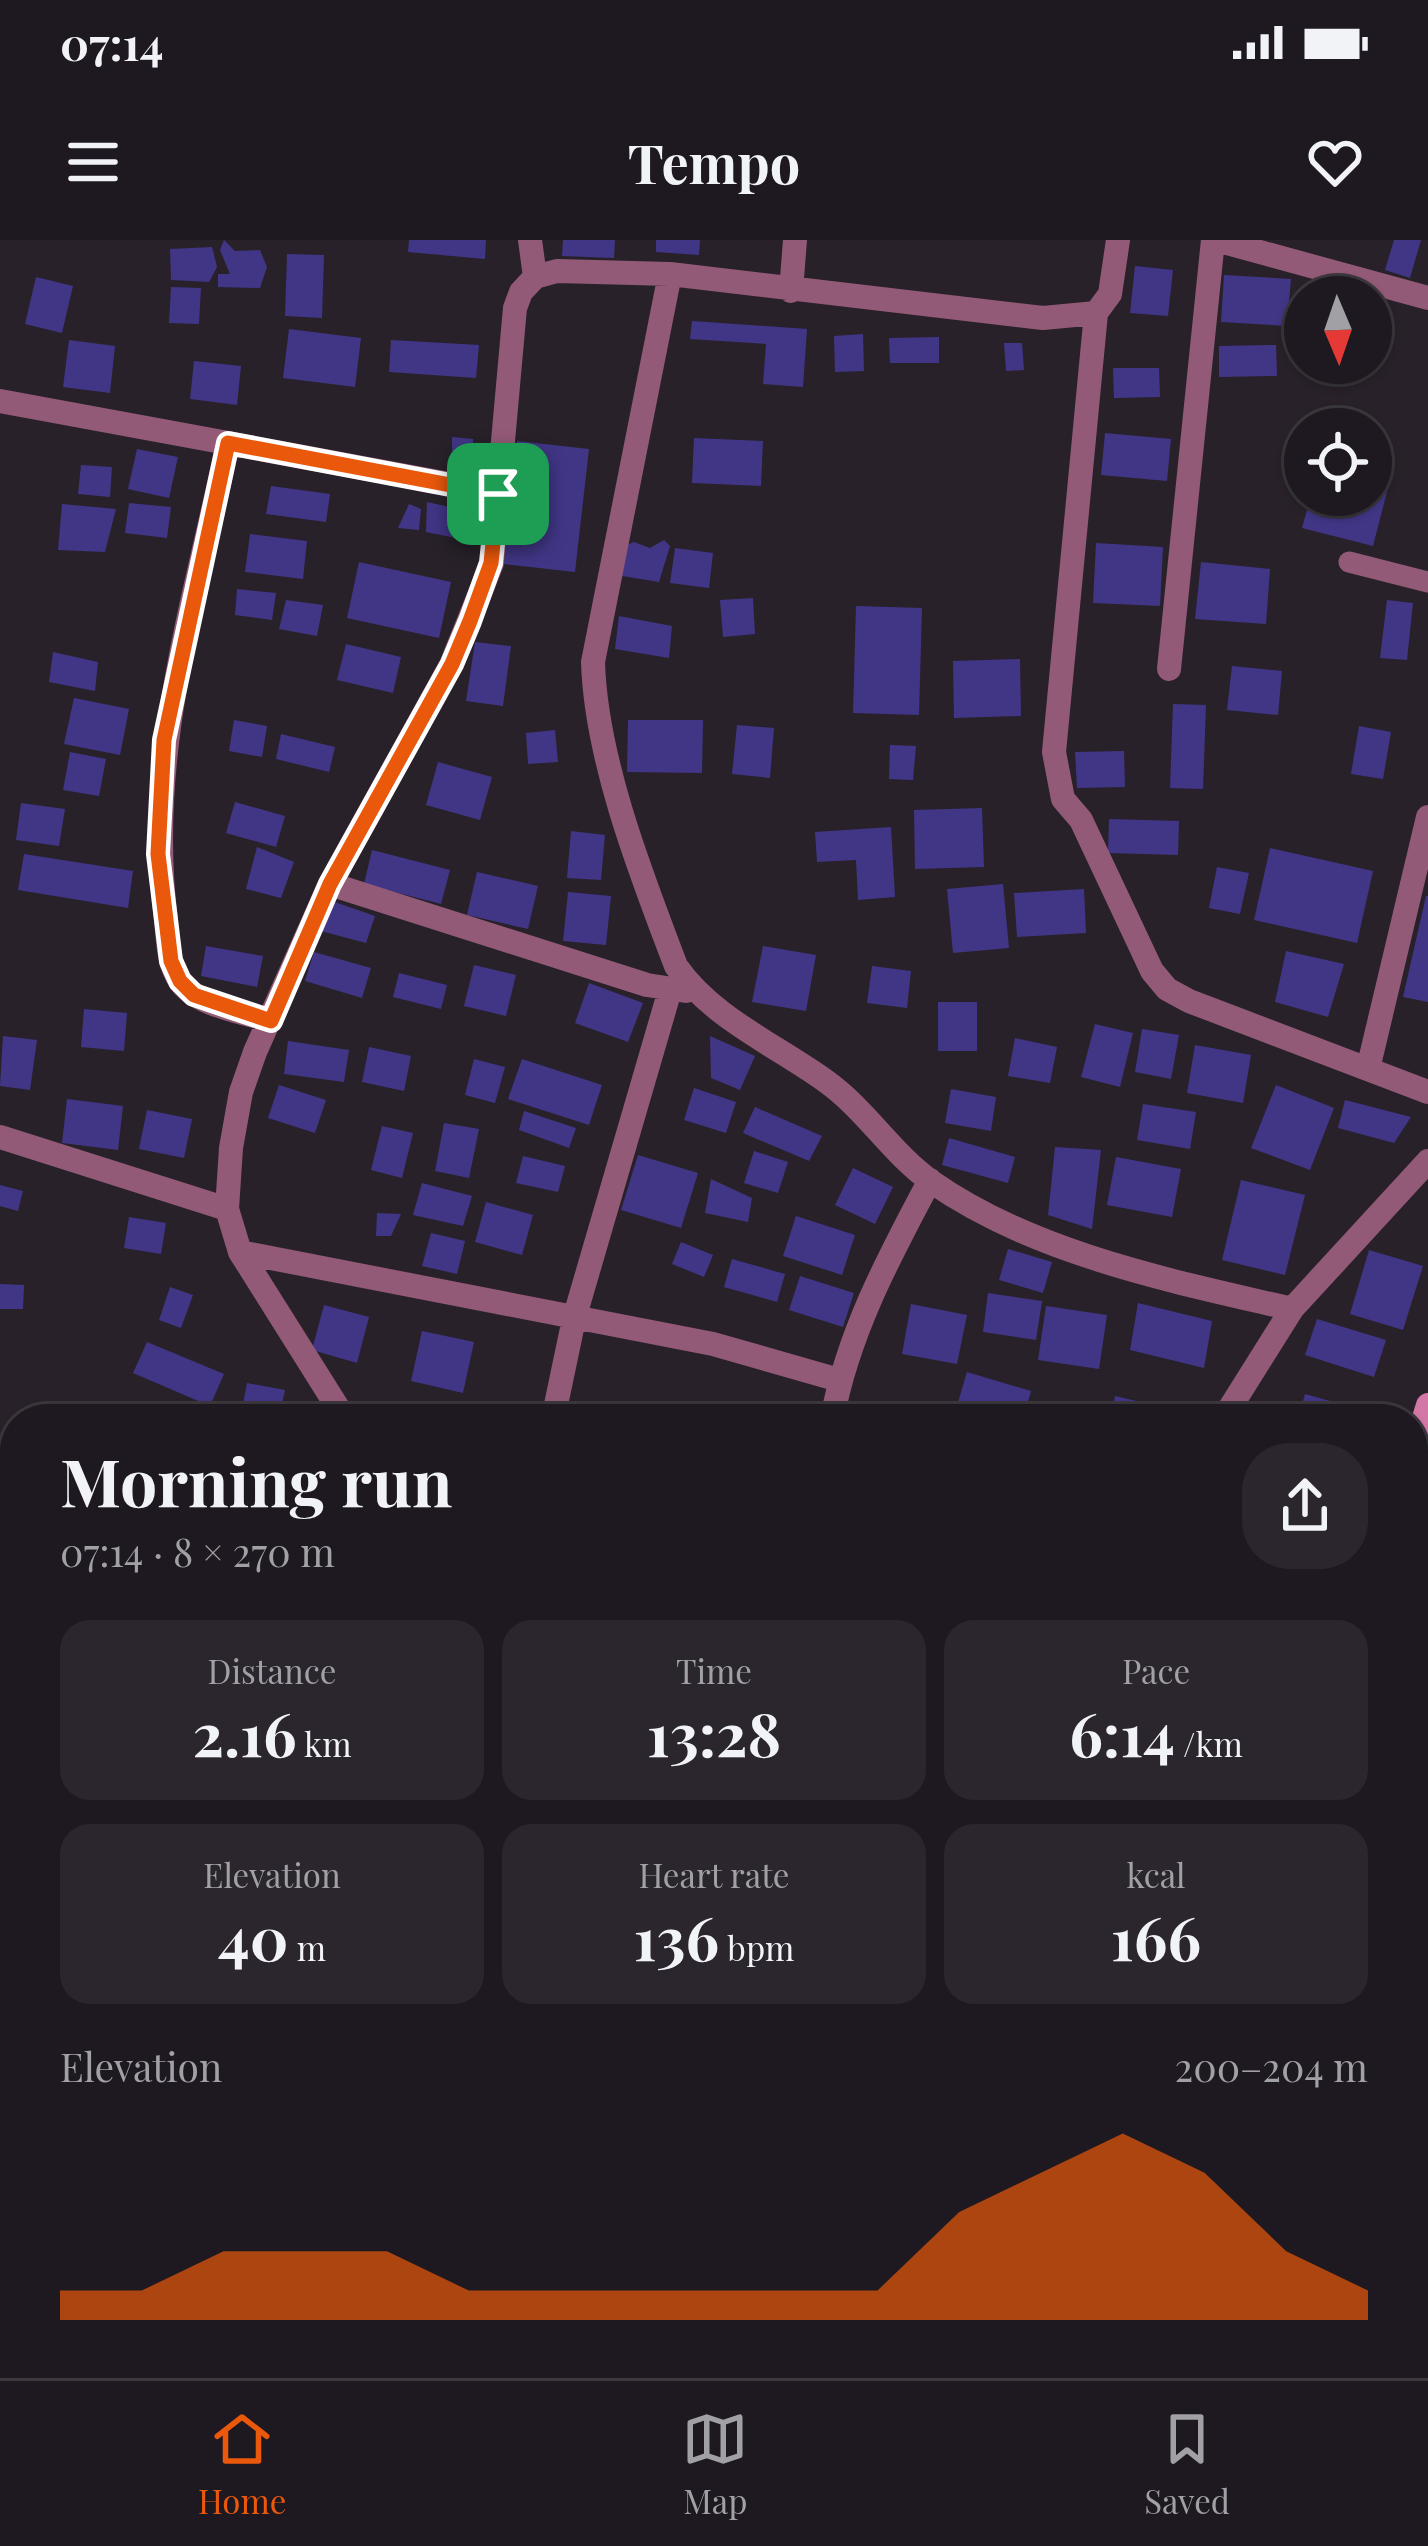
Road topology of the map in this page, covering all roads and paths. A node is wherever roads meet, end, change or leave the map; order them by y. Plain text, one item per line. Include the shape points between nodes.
1 (530, 240) edge
2 (795, 240) edge
3 (1118, 240) edge
4 (1215, 240) edge
5 (670, 274) junction
6 (535, 277) junction
7 (791, 290) junction
8 (1428, 298) edge
9 (1096, 313) junction
10 (0, 401) edge
11 (228, 443) junction
12 (498, 494) junction
13 (1349, 562) dead end
14 (1428, 582) edge
15 (1168, 669) dead end
16 (1428, 817) edge
17 (330, 884) junction
18 (682, 991) junction
19 (271, 1021) junction
20 (1368, 1069) junction
21 (1428, 1092) edge
22 (0, 1137) edge
23 (1428, 1161) edge
24 (929, 1180) junction
25 (227, 1209) junction
26 (240, 1252) junction
27 (1292, 1309) junction
28 (574, 1318) junction
29 (839, 1380) junction
30 (336, 1404) edge
31 (556, 1404) edge
32 (835, 1404) edge
33 (1232, 1404) edge

1 - 6 street
2 - 7 street
3 - 9 street via 1110,294
4 - 8 street
4 - 15 street
5 - 6 street
5 - 7 street
5 - 18 street via 595,647 594,702
6 - 12 street via 515,308
7 - 9 street via 1043,318
9 - 20 street via 1054,752 1063,799 1167,989
10 - 11 street
11 - 12 street
11 - 19 street via 164,740 158,854 180,981 194,995
12 - 17 street via 491,563 452,664
13 - 14 lane
16 - 20 street
17 - 18 street
17 - 19 street
18 - 24 street via 831,1084
18 - 28 street
19 - 25 street via 241,1092
20 - 21 street
22 - 25 street
23 - 27 street
24 - 27 street via 1052,1243
24 - 29 street via 879,1274
25 - 26 street
26 - 28 street
26 - 30 street
27 - 33 street
28 - 29 street via 713,1344
28 - 31 street
29 - 32 street

